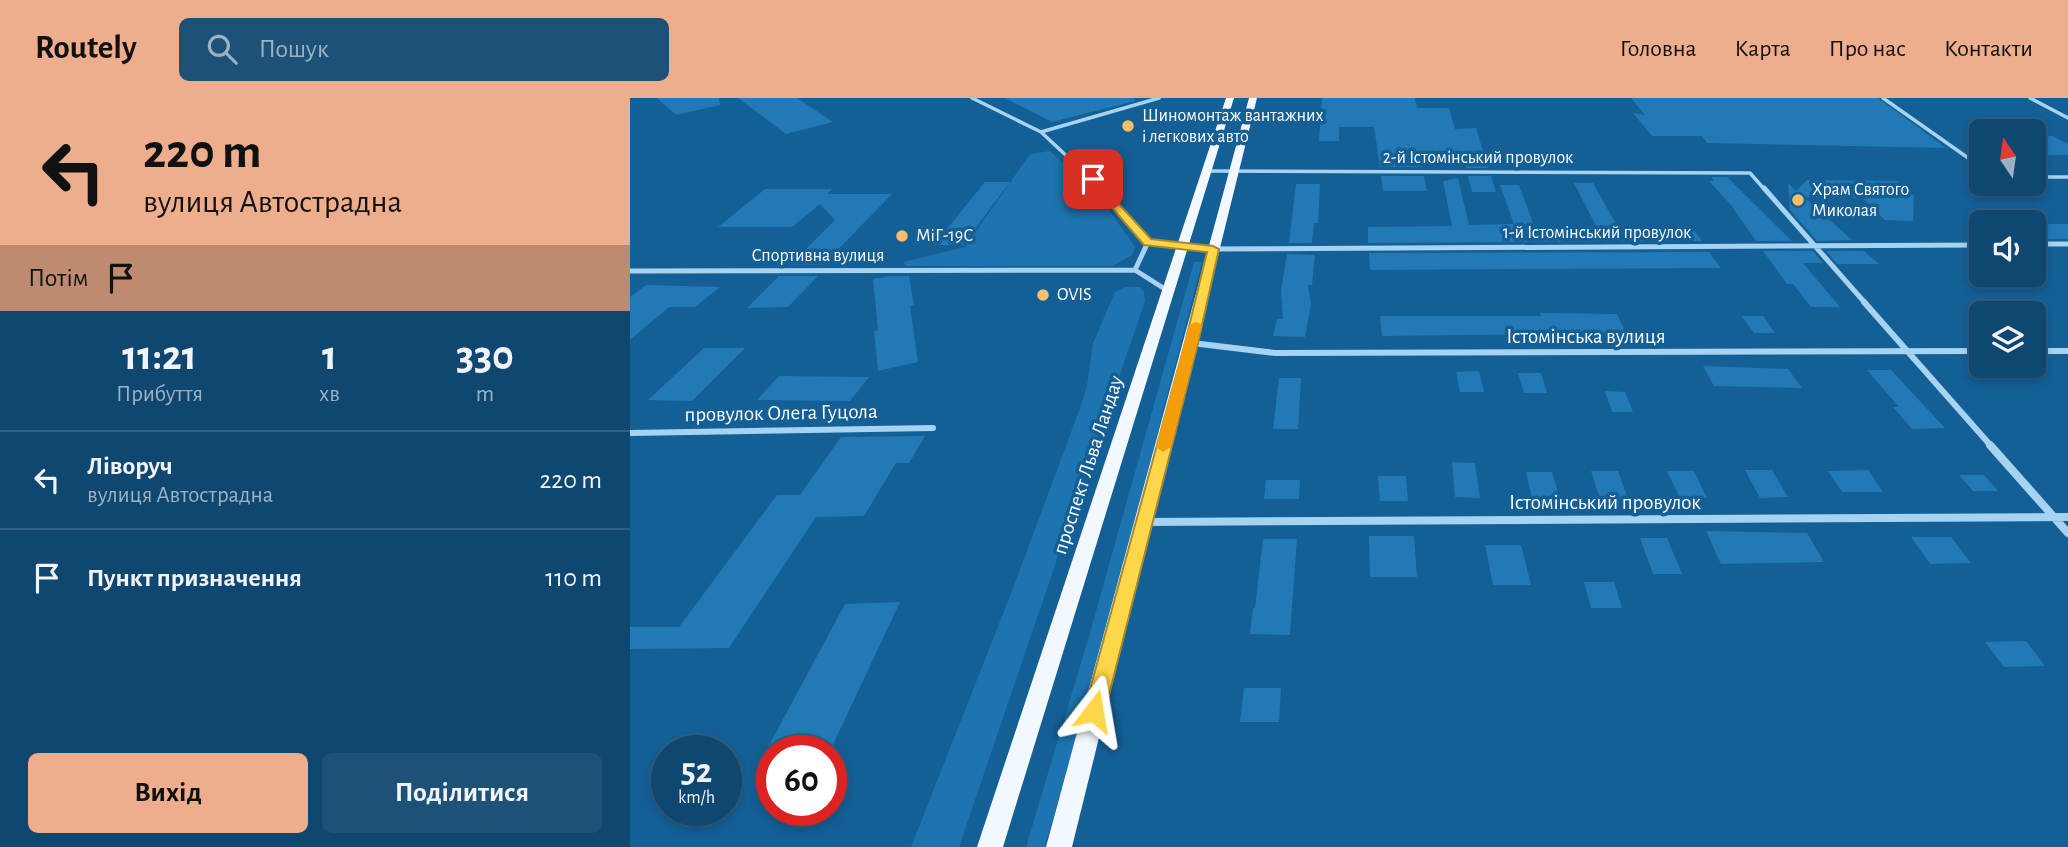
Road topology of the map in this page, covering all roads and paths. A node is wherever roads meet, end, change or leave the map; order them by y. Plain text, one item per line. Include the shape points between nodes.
1 (972, 98) edge
2 (1159, 98) edge
3 (1230, 98) edge
4 (1253, 98) edge
5 (1883, 98) edge
6 (2031, 98) edge
7 (2068, 118) edge
8 (1041, 132) junction
9 (1969, 159) edge
10 (1206, 171) junction
11 (1234, 171) junction
12 (2046, 177) edge
13 (2068, 177) edge
14 (1147, 242) junction
15 (2046, 244) edge
16 (2068, 244) edge
17 (1969, 245) edge
18 (1181, 246) junction
19 (1813, 246) junction
20 (1213, 249) junction
21 (1135, 270) junction
22 (630, 271) edge
23 (1168, 291) junction
24 (1192, 343) junction
25 (1907, 351) junction
26 (1969, 351) edge
27 (2046, 351) edge
28 (2068, 351) edge
29 (933, 428) dead end
30 (630, 433) edge
31 (2054, 517) junction
32 (2068, 517) edge
33 (1143, 522) junction
34 (2068, 533) edge
35 (990, 847) edge
36 (1059, 847) edge

1 - 8 street
2 - 8 street
3 - 10 main road, проспект Льва Ландау
4 - 11 main road
5 - 9 street
6 - 7 street
8 - 14 street via 1093,179
10 - 11 street, 2-й Істомінський провулок
10 - 18 main road, проспект Льва Ландау
11 - 19 street, 2-й Істомінський провулок via 1750,173
11 - 20 main road
12 - 13 street
14 - 18 street, 1-й Істомінський провулок
14 - 21 street
15 - 16 street
17 - 19 street, 1-й Істомінський провулок
18 - 20 street, 1-й Істомінський провулок
18 - 23 main road, проспект Льва Ландау
19 - 20 street, 1-й Істомінський провулок
19 - 25 street
20 - 24 main road
21 - 22 street, Спортивна вулиця
21 - 23 street
23 - 35 main road, проспект Льва Ландау
24 - 25 street, Істомінська вулиця via 1275,352
24 - 33 main road
25 - 26 street, Істомінська вулиця
25 - 31 street
27 - 28 street
29 - 30 street, провулок Олега Гуцола
31 - 32 street, Істомінський провулок
31 - 33 street, Істомінський провулок
31 - 34 street
33 - 36 main road

